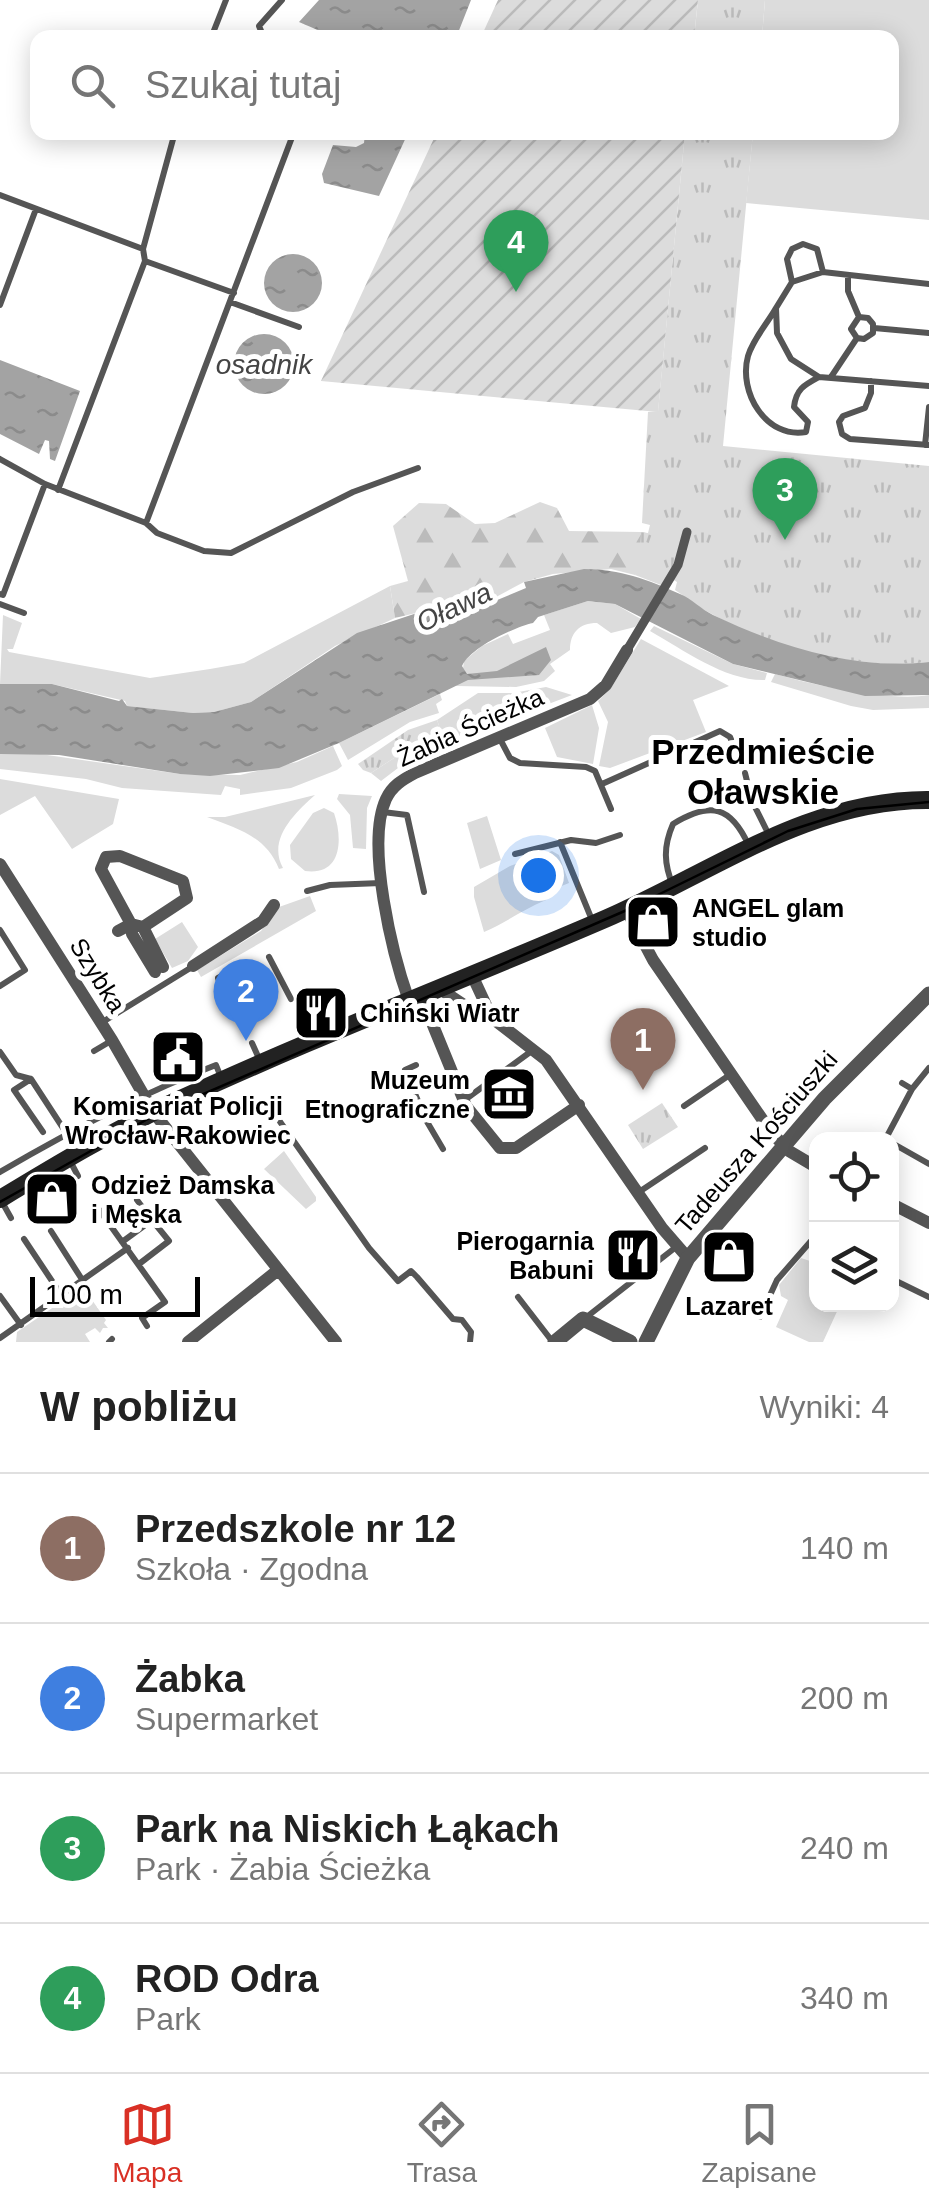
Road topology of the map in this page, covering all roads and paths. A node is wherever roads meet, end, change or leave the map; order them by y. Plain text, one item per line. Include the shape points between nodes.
1 (226, 0) edge
2 (282, 0) edge
3 (214, 30) edge
4 (261, 30) edge
5 (173, 140) edge
6 (291, 140) edge
7 (0, 195) edge
8 (36, 209) junction
9 (143, 249) junction
10 (145, 261) junction
11 (823, 272) junction
12 (848, 275) junction
13 (792, 282) junction
14 (929, 284) edge
15 (232, 297) junction
16 (0, 305) edge
17 (776, 308) junction
18 (859, 317) junction
19 (298, 327) dead end
20 (874, 328) junction
21 (929, 334) edge
22 (856, 338) junction
23 (819, 377) junction
24 (830, 378) junction
25 (871, 381) junction
26 (929, 386) edge
27 (929, 407) edge
28 (927, 445) edge
29 (0, 459) edge
30 (418, 468) dead end
31 (45, 484) junction
32 (58, 490) junction
33 (146, 523) junction
34 (687, 532) dead end
35 (1, 599) edge
36 (24, 613) dead end
37 (627, 650) joint
38 (499, 738) junction
39 (739, 759) dead end
40 (745, 773) dead end
41 (602, 784) junction
42 (929, 800) edge
43 (610, 809) dead end
44 (382, 812) junction
45 (620, 835) dead end
46 (770, 837) junction
47 (560, 842) junction
48 (750, 848) junction
49 (515, 854) dead end
50 (1, 866) edge
51 (383, 883) junction
52 (674, 887) junction
53 (307, 891) dead end
54 (424, 892) dead end
55 (274, 905) dead end
56 (626, 910) junction
57 (593, 924) junction
58 (131, 927) junction
59 (0, 930) edge
60 (269, 957) dead end
61 (193, 966) joint
62 (472, 975) junction
63 (162, 976) junction
64 (0, 986) edge
65 (440, 988) junction
66 (929, 994) edge
67 (291, 999) dead end
68 (415, 999) junction
69 (241, 1012) junction
70 (492, 1018) junction
71 (101, 1023) junction
72 (244, 1023) dead end
73 (303, 1024) dead end
74 (112, 1040) junction
75 (252, 1043) dead end
76 (311, 1043) junction
77 (534, 1050) junction
78 (94, 1051) dead end
79 (0, 1052) edge
80 (261, 1064) junction
81 (416, 1065) dead end
82 (929, 1068) edge
83 (731, 1074) junction
84 (31, 1079) junction
85 (223, 1081) junction
86 (902, 1084) dead end
87 (912, 1088) junction
88 (144, 1094) junction
89 (466, 1099) junction
90 (578, 1105) junction
91 (684, 1106) dead end
92 (86, 1109) dead end
93 (154, 1113) junction
94 (276, 1116) dead end
95 (92, 1119) junction
96 (43, 1132) dead end
97 (889, 1132) edge
98 (67, 1133) junction
99 (783, 1146) junction
100 (705, 1148) dead end
101 (899, 1148) edge
102 (443, 1149) dead end
103 (74, 1155) junction
104 (809, 1163) edge
105 (929, 1164) edge
106 (0, 1172) edge
107 (78, 1176) dead end
108 (638, 1193) junction
109 (1, 1195) edge
110 (137, 1200) dead end
111 (95, 1204) dead end
112 (899, 1208) edge
113 (11, 1218) dead end
114 (152, 1220) junction
115 (929, 1223) edge
116 (51, 1231) dead end
117 (24, 1240) dead end
118 (809, 1243) edge
119 (125, 1245) junction
120 (682, 1252) junction
121 (139, 1264) junction
122 (278, 1270) junction
123 (83, 1280) junction
124 (899, 1282) edge
125 (0, 1296) edge
126 (62, 1296) junction
127 (518, 1297) dead end
128 (929, 1297) edge
129 (760, 1317) dead end
130 (583, 1320) junction
131 (20, 1324) junction
132 (148, 1326) dead end
133 (0, 1338) edge
134 (188, 1342) edge
135 (336, 1342) edge
136 (470, 1342) edge
137 (554, 1342) edge
138 (630, 1342) edge
139 (646, 1342) edge

1 - 3 lane
2 - 4 lane
5 - 9 lane
6 - 15 lane
7 - 8 lane
8 - 9 lane
8 - 16 lane
9 - 10 lane
10 - 15 lane
10 - 32 lane
11 - 12 lane
11 - 13 lane
11 - 13 lane via 816,250 799,246 788,259
12 - 14 lane
12 - 18 lane
13 - 17 lane
15 - 19 lane
15 - 33 lane
17 - 23 lane via 781,344 791,360
17 - 23 lane via 749,354 746,382 755,406 781,428 806,432 795,398
18 - 20 lane
18 - 22 lane via 852,325
20 - 21 lane
20 - 22 lane via 867,338
22 - 24 lane
23 - 24 lane
24 - 25 lane
25 - 26 lane
25 - 28 lane via 865,408 838,422 842,434
27 - 28 lane
29 - 31 lane
30 - 33 lane via 353,492 230,554 204,551
31 - 32 lane
31 - 35 lane
32 - 33 lane
34 - 37 street, Żabia Ścieżka via 671,578
35 - 36 lane
37 - 38 street, Żabia Ścieżka via 590,699
38 - 41 lane via 520,763 586,767
38 - 44 street, Żabia Ścieżka via 400,781
39 - 41 lane via 720,731
40 - 46 lane
41 - 43 lane
42 - 46 main road via 859,806
44 - 51 street
44 - 54 lane via 407,815
45 - 47 lane via 596,843
46 - 48 main road
47 - 49 lane
47 - 57 lane
48 - 52 main road
48 - 52 lane via 733,817 722,811 685,817 673,824 665,852
50 - 71 street, Szybka
51 - 53 lane
51 - 68 street via 395,956
52 - 56 main road
55 - 61 street via 262,921
56 - 57 main road
56 - 83 street
57 - 62 main road
58 - 58 street via 101,869 113,854 183,880 187,898
58 - 63 street
59 - 64 lane via 25,970
60 - 67 lane
61 - 63 lane
62 - 65 main road
62 - 70 street
63 - 71 lane
65 - 68 main road
65 - 70 street
66 - 99 street, Tadeusza Kościuszki
68 - 76 main road
68 - 89 street
69 - 69 lane via 251,1008 233,970 218,978 231,1016
69 - 72 lane
70 - 77 street
71 - 74 street, Szybka
73 - 76 lane
74 - 78 lane
74 - 88 street, Szybka
75 - 80 lane
76 - 80 main road
77 - 89 lane
77 - 90 street
79 - 84 lane via 16,1075
80 - 85 main road
81 - 102 lane via 405,1070
82 - 87 lane
83 - 91 lane
83 - 99 street
84 - 96 lane via 14,1090
84 - 98 lane
85 - 88 lane via 216,1065
85 - 93 main road
86 - 87 lane
87 - 97 lane
88 - 93 street, Szybka
88 - 95 lane
89 - 90 street via 478,1124 508,1150
90 - 108 street
92 - 95 lane
93 - 103 main road
93 - 122 street, Szybka
94 - 136 lane via 369,1248 398,1281 410,1271 416,1276 453,1319 462,1320
95 - 98 lane
98 - 103 lane
98 - 106 lane
99 - 104 street
99 - 120 street, Tadeusza Kościuszki
100 - 108 lane
101 - 105 lane
103 - 107 lane
103 - 109 main road
108 - 120 street
109 - 113 lane
110 - 114 lane
111 - 119 lane
112 - 115 street
114 - 119 lane
114 - 121 lane via 168,1241
116 - 123 lane
117 - 126 lane
118 - 129 lane via 776,1280
119 - 121 lane
119 - 123 lane
120 - 130 lane via 653,1263
120 - 139 street, Tadeusza Kościuszki
121 - 132 lane via 165,1302 142,1318
122 - 134 street
122 - 135 street, Szybka
123 - 126 lane
124 - 128 lane
125 - 131 lane
126 - 131 lane
127 - 137 lane
130 - 137 street
130 - 138 street
131 - 133 lane

